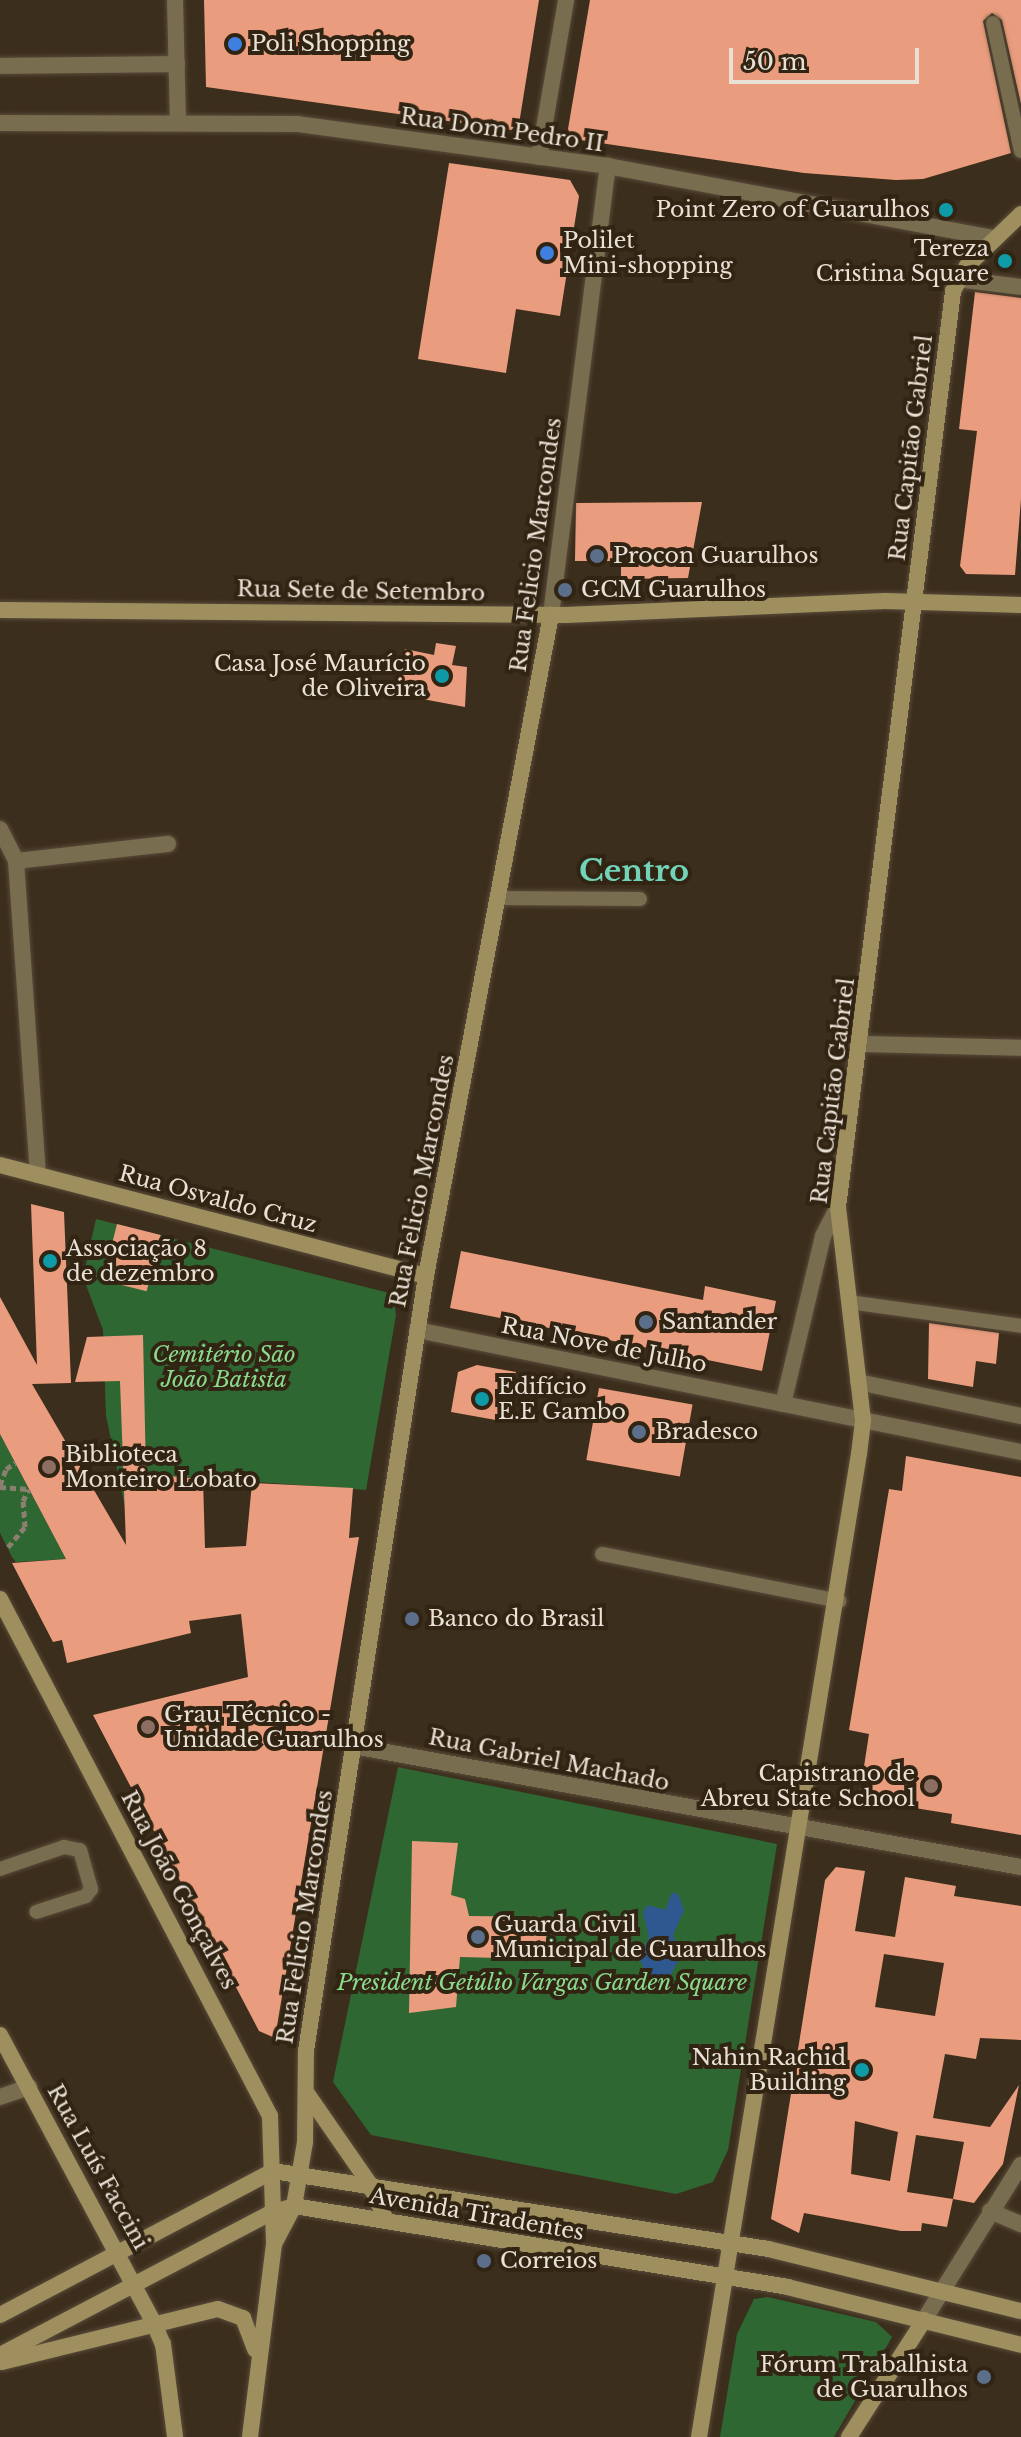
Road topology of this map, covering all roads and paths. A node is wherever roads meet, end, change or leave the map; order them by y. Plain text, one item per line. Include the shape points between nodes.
1 (175, 0) edge
2 (566, 0) edge
3 (993, 23) dead end
4 (177, 64) junction
5 (0, 66) edge
6 (178, 122) junction
7 (0, 123) edge
8 (1021, 151) edge
9 (539, 157) junction
10 (608, 166) junction
11 (1021, 214) edge
12 (992, 238) junction
13 (957, 279) junction
14 (1021, 287) edge
15 (913, 602) junction
16 (1021, 605) edge
17 (0, 610) edge
18 (551, 615) junction
19 (0, 829) edge
20 (168, 844) dead end
21 (16, 861) junction
22 (498, 898) junction
23 (640, 899) dead end
24 (861, 1044) junction
25 (1021, 1048) edge
26 (0, 1165) edge
27 (38, 1175) junction
28 (838, 1207) junction
29 (426, 1276) junction
30 (849, 1302) junction
31 (1021, 1326) edge
32 (417, 1330) junction
33 (858, 1382) junction
34 (783, 1404) junction
35 (1021, 1416) edge
36 (863, 1420) junction
37 (1021, 1452) edge
38 (15, 1463) dead end
39 (0, 1486) edge
40 (8, 1547) dead end
41 (602, 1554) dead end
42 (839, 1601) junction
43 (2, 1606) edge
44 (353, 1746) junction
45 (795, 1828) junction
46 (1021, 1867) edge
47 (0, 1869) edge
48 (36, 1912) dead end
49 (0, 2035) edge
50 (29, 2087) junction
51 (306, 2092) junction
52 (0, 2097) edge
53 (1021, 2165) edge
54 (273, 2171) junction
55 (299, 2175) junction
56 (369, 2183) junction
57 (294, 2206) junction
58 (990, 2211) junction
59 (270, 2213) junction
60 (386, 2220) junction
61 (1021, 2224) edge
62 (274, 2244) junction
63 (732, 2244) junction
64 (119, 2251) junction
65 (726, 2278) junction
66 (137, 2286) junction
67 (942, 2291) junction
68 (1021, 2311) edge
69 (0, 2315) edge
70 (924, 2320) junction
71 (153, 2321) junction
72 (1021, 2345) edge
73 (0, 2355) edge
74 (257, 2359) junction
75 (0, 2362) edge
76 (251, 2429) edge
77 (175, 2437) edge
78 (235, 2437) edge
79 (699, 2437) edge
80 (849, 2437) edge

1 - 4 street
2 - 9 street
3 - 8 lane
4 - 5 street
4 - 6 street
6 - 7 street, Rua Dom Pedro II
6 - 9 street, Rua Dom Pedro II via 297,124
9 - 10 street, Rua Dom Pedro II
10 - 12 street, Rua Dom Pedro II
10 - 18 street, Rua Felicio Marcondes
11 - 12 main road
12 - 13 main road
13 - 14 street
13 - 15 main road, Rua Capitão Gabriel
15 - 16 main road, Rua Sete de Setembro
15 - 18 main road, Rua Sete de Setembro
15 - 24 main road, Rua Capitão Gabriel
17 - 18 main road, Rua Sete de Setembro
18 - 22 main road, Rua Felicio Marcondes
19 - 21 street
20 - 21 street
21 - 27 street
22 - 23 lane
22 - 29 main road, Rua Felicio Marcondes
24 - 25 street
24 - 28 main road, Rua Capitão Gabriel
26 - 27 main road, Rua Osvaldo Cruz
27 - 29 main road, Rua Osvaldo Cruz
28 - 30 main road, Rua Capitão Gabriel
28 - 34 street via 823,1236
29 - 32 main road, Rua Felicio Marcondes
30 - 31 lane
30 - 33 main road, Rua Capitão Gabriel
32 - 34 street, Rua Nove de Julho
32 - 44 main road, Rua Felicio Marcondes
33 - 35 street
33 - 36 main road, Rua Capitão Gabriel
34 - 36 street, Rua Nove de Julho
36 - 37 street, Rua Nove de Julho
36 - 42 main road, Rua Capitão Gabriel
38 - 39 path via 6,1469
39 - 40 path via 29,1489 23,1501 25,1527
41 - 42 lane
42 - 45 main road, Rua Capitão Gabriel
43 - 54 main road, Rua João Gonçalves via 265,2100
44 - 45 street, Rua Gabriel Machado
44 - 51 main road, Rua Felicio Marcondes via 306,2051
45 - 46 street, Rua Gabriel Machado
45 - 63 main road, Rua Capitão Gabriel
47 - 48 lane via 64,1847 80,1850 91,1889 86,1896
49 - 50 main road, Rua Luís Faccini
50 - 52 street
50 - 64 main road, Rua Luís Faccini
51 - 55 main road, Rua Felicio Marcondes
51 - 56 main road
53 - 58 street
54 - 55 main road, Avenida Tiradentes
54 - 59 main road, Rua João Gonçalves
54 - 64 main road
55 - 56 main road, Avenida Tiradentes
55 - 57 main road, Rua Felicio Marcondes
56 - 60 main road
56 - 63 main road, Avenida Tiradentes
57 - 59 main road, Avenida Tiradentes
57 - 60 main road, Avenida Tiradentes
57 - 62 main road, Rua Felicio Marcondes
58 - 61 street
58 - 67 street
59 - 62 main road, Rua João Gonçalves
59 - 66 main road, Avenida Tiradentes
60 - 65 main road, Avenida Tiradentes
62 - 74 main road
63 - 65 main road, Rua Capitão Gabriel
63 - 67 main road, Avenida Tiradentes
64 - 66 main road, Rua Luís Faccini
64 - 69 main road
65 - 70 main road, Avenida Tiradentes
65 - 79 main road, Rua Capitão Gabriel
66 - 71 main road, Rua Luís Faccini
66 - 73 main road, Avenida Tiradentes
67 - 68 main road, Avenida Tiradentes
67 - 70 street
70 - 72 main road, Avenida Tiradentes
70 - 80 main road
71 - 74 main road via 218,2309 232,2312 243,2318
71 - 75 main road
71 - 77 main road, Rua Luís Faccini via 163,2344
74 - 76 main road
76 - 78 main road

